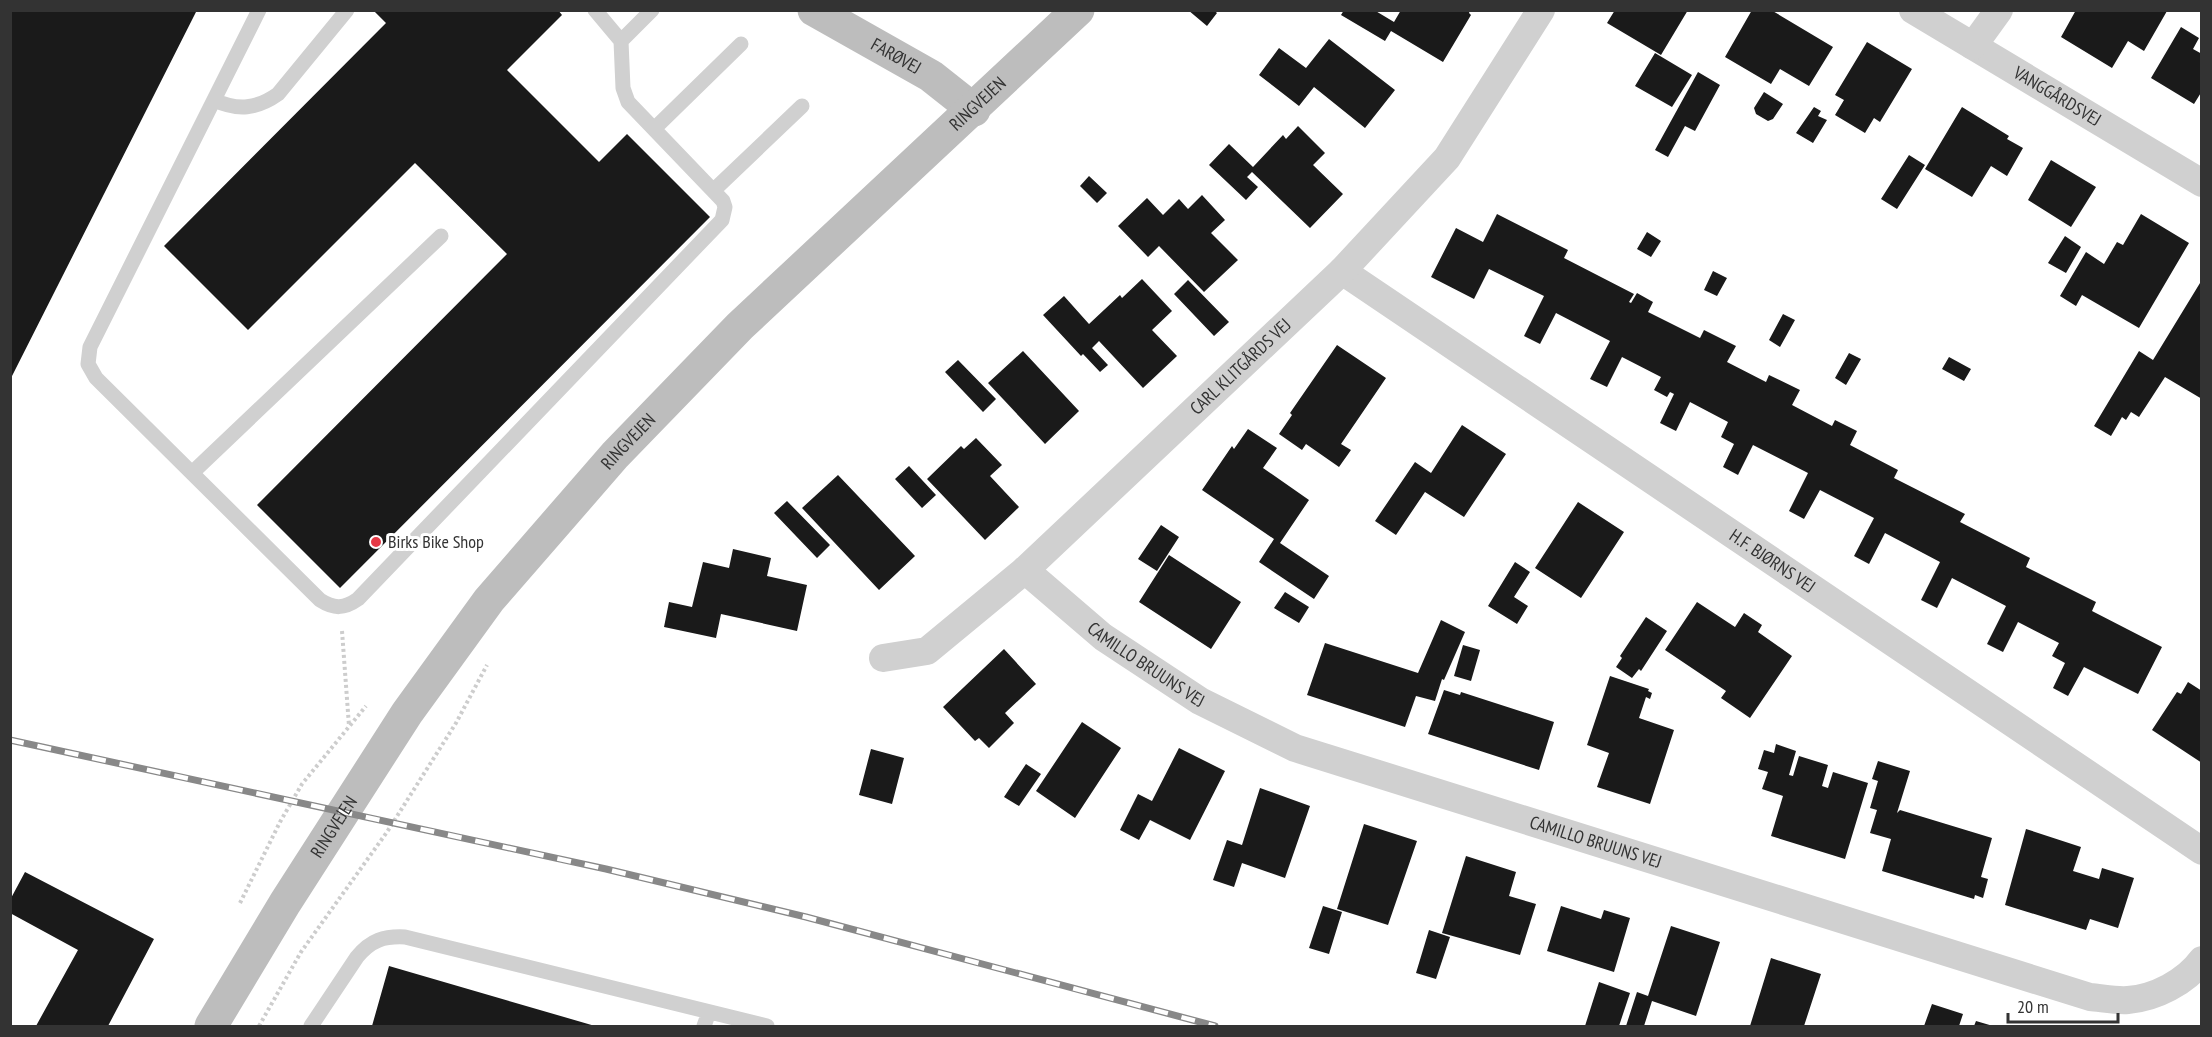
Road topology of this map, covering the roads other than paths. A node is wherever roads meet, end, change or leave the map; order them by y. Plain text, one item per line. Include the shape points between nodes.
1 (259, 10) edge
2 (347, 10) edge
3 (595, 10) edge
4 (652, 10) edge
5 (814, 10) edge
6 (1078, 10) edge
7 (1540, 10) edge
8 (1913, 10) edge
9 (1999, 10) edge
10 (846, 18) edge
11 (621, 41) junction
12 (741, 44) dead end
13 (1973, 46) junction
14 (214, 100) junction
15 (801, 106) dead end
16 (974, 110) junction
17 (654, 129) junction
18 (2202, 183) edge
19 (714, 190) junction
20 (441, 236) dead end
21 (1342, 271) junction
22 (192, 473) junction
23 (1025, 570) junction
24 (883, 658) dead end
25 (2202, 851) edge
26 (261, 945) junction
27 (2202, 960) edge
28 (707, 1019) edge
29 (211, 1026) edge
30 (226, 1026) edge
31 (311, 1026) edge
32 (767, 1026) edge

1 - 14 lane
2 - 14 lane via 278,94 265,103 249,108
3 - 11 lane
4 - 11 lane
5 - 10 main road, FARØVEJ
6 - 16 main road, RINGVEJEN
7 - 21 street, CARL KLITGÅRDS VEJ via 1448,158
8 - 13 street, VANGGÅRDSVEJ
9 - 13 street
10 - 16 main road, FARØVEJ
11 - 17 lane via 623,88 628,102
12 - 17 lane
13 - 18 street, VANGGÅRDSVEJ
14 - 22 lane via 87,355 96,378
15 - 19 lane
16 - 26 main road, RINGVEJEN via 740,326 615,455 489,600 407,713
17 - 19 lane
19 - 22 lane via 725,207 719,225 350,606 339,608 320,600
20 - 22 lane
21 - 23 street, CARL KLITGÅRDS VEJ
21 - 25 street, H.F. BJØRNS VEJ
23 - 24 street, CARL KLITGÅRDS VEJ via 927,651
23 - 27 street, CAMILLO BRUUNS VEJ via 1103,637 1200,701 1294,748 2090,997 2128,1000 2165,990
26 - 29 main road, RINGVEJEN
26 - 30 main road, RINGVEJEN
28 - 31 lane via 387,936 366,947 357,957
28 - 32 lane

